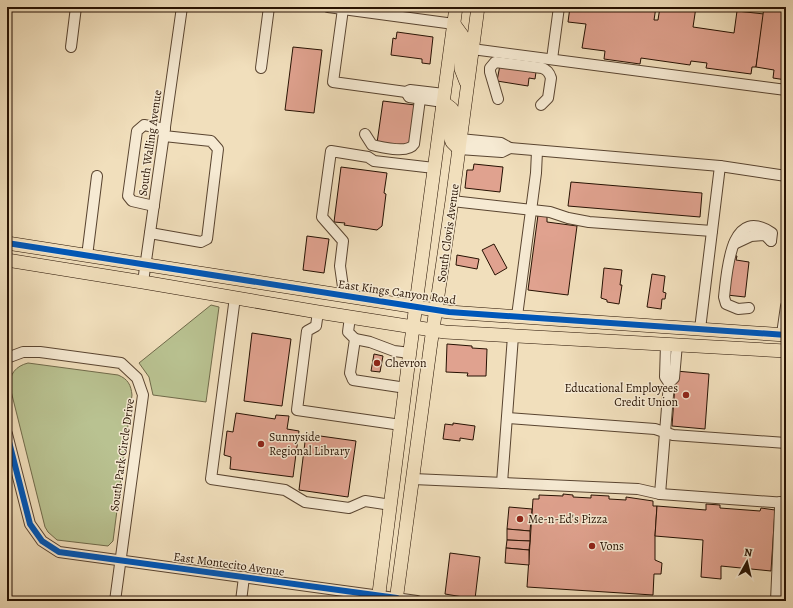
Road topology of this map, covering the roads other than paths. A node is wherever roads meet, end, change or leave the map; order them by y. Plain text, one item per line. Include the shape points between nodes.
1 (76, 7) edge
2 (182, 7) edge
3 (269, 7) edge
4 (328, 7) edge
5 (456, 7) edge
6 (478, 7) edge
7 (559, 7) edge
8 (343, 9) junction
9 (454, 24) junction
10 (71, 47) dead end
11 (472, 49) junction
12 (552, 59) junction
13 (261, 68) dead end
14 (468, 87) junction
15 (786, 90) edge
16 (406, 92) junction
17 (420, 98) junction
18 (444, 98) junction
19 (498, 99) dead end
20 (541, 105) dead end
21 (164, 133) junction
22 (365, 134) dead end
23 (460, 144) junction
24 (537, 151) junction
25 (720, 166) junction
26 (434, 168) junction
27 (97, 176) dead end
28 (786, 176) edge
29 (452, 201) junction
30 (154, 206) junction
31 (531, 209) junction
32 (712, 232) junction
33 (150, 233) junction
34 (771, 241) dead end
35 (7, 243) edge
36 (87, 256) junction
37 (7, 260) edge
38 (146, 265) junction
39 (143, 282) junction
40 (341, 295) junction
41 (235, 297) junction
42 (786, 306) edge
43 (416, 307) junction
44 (749, 308) dead end
45 (437, 310) junction
46 (318, 312) junction
47 (517, 316) junction
48 (350, 317) junction
49 (413, 327) junction
50 (700, 329) junction
51 (433, 330) junction
52 (784, 335) edge
53 (513, 336) junction
54 (355, 339) junction
55 (671, 344) junction
56 (786, 351) edge
57 (410, 353) junction
58 (7, 358) edge
59 (406, 388) junction
60 (507, 418) junction
61 (402, 425) junction
62 (665, 432) junction
63 (7, 434) edge
64 (786, 443) edge
65 (413, 479) junction
66 (502, 483) junction
67 (660, 494) junction
68 (783, 502) edge
69 (391, 505) junction
70 (120, 560) junction
71 (244, 577) junction
72 (378, 598) edge
73 (397, 600) edge
74 (114, 601) edge
75 (241, 601) edge
76 (417, 601) edge
77 (776, 601) edge

1 - 10 street
2 - 21 street, South Walling Avenue
3 - 13 street
4 - 8 street
5 - 9 main road, South Clovis Avenue
6 - 11 main road, South Clovis Avenue
7 - 12 street
8 - 9 street
8 - 16 street via 333,82
9 - 14 main road via 462,35 461,69
9 - 18 main road, South Clovis Avenue
11 - 12 street
11 - 14 main road, South Clovis Avenue
12 - 15 street
14 - 23 main road, South Clovis Avenue
16 - 17 street via 409,97
16 - 18 street via 410,90
17 - 18 street
17 - 22 street via 412,147 405,150 372,145
18 - 23 main road via 452,109 452,142
18 - 26 main road, South Clovis Avenue
19 - 20 street via 490,72 495,62 546,70 551,78 548,98
21 - 30 street, South Walling Avenue
21 - 30 street via 144,125 137,131 128,196 132,201
21 - 33 street via 211,142 218,149 207,239 201,242
23 - 24 street via 502,152 510,148
23 - 29 main road, South Clovis Avenue
24 - 25 street
24 - 31 street
25 - 28 street
25 - 32 street
26 - 40 street via 374,161 368,157 331,151 322,218 343,241 340,266 343,287
26 - 43 main road, South Clovis Avenue
27 - 36 street
29 - 31 street
29 - 45 main road, South Clovis Avenue
30 - 33 street, South Walling Avenue
31 - 32 street via 589,222
31 - 47 street
32 - 50 street
33 - 38 street, South Walling Avenue
34 - 44 street via 772,233 763,227 750,226 733,244 728,261 724,297 726,304 730,306 738,309
35 - 36 main road, East Kings Canyon Road
36 - 38 main road, East Kings Canyon Road
37 - 39 main road
38 - 39 street, South Walling Avenue
38 - 40 main road, East Kings Canyon Road
39 - 41 main road
40 - 43 main road, East Kings Canyon Road
41 - 46 main road
41 - 69 street via 211,479 285,490 305,502 349,508 365,501
42 - 52 street
43 - 45 main road, East Kings Canyon Road
43 - 49 main road, South Clovis Avenue
45 - 47 main road, East Kings Canyon Road
45 - 51 main road, South Clovis Avenue
46 - 48 main road
46 - 61 street via 316,326 307,331 297,410
47 - 50 main road, East Kings Canyon Road
48 - 49 main road
48 - 54 street via 348,332
49 - 51 main road
49 - 57 main road, South Clovis Avenue
50 - 52 main road, East Kings Canyon Road
51 - 53 main road
51 - 65 main road, South Clovis Avenue
52 - 55 main road via 772,341 684,337
53 - 55 main road
53 - 60 street
54 - 57 street via 394,351
54 - 59 street via 350,373 353,380
55 - 56 main road
55 - 62 street via 665,377 669,383
57 - 59 main road, South Clovis Avenue
58 - 70 street, South Park Circle Drive via 23,352 40,352 121,363 137,378 143,395
59 - 61 main road, South Clovis Avenue
60 - 62 street via 655,428
60 - 66 street
61 - 69 main road, South Clovis Avenue
62 - 64 street via 673,435
62 - 67 street
63 - 70 street, East Montecito Avenue via 30,524 42,541 59,552
65 - 66 street
65 - 73 main road, South Clovis Avenue
66 - 67 street via 638,489
67 - 68 street
68 - 77 street via 780,510
69 - 72 main road, South Clovis Avenue
70 - 71 street, East Montecito Avenue
70 - 74 street, South Park Circle Drive
71 - 72 street, East Montecito Avenue
71 - 75 street
72 - 73 street, East Montecito Avenue
73 - 76 street, East Montecito Avenue

